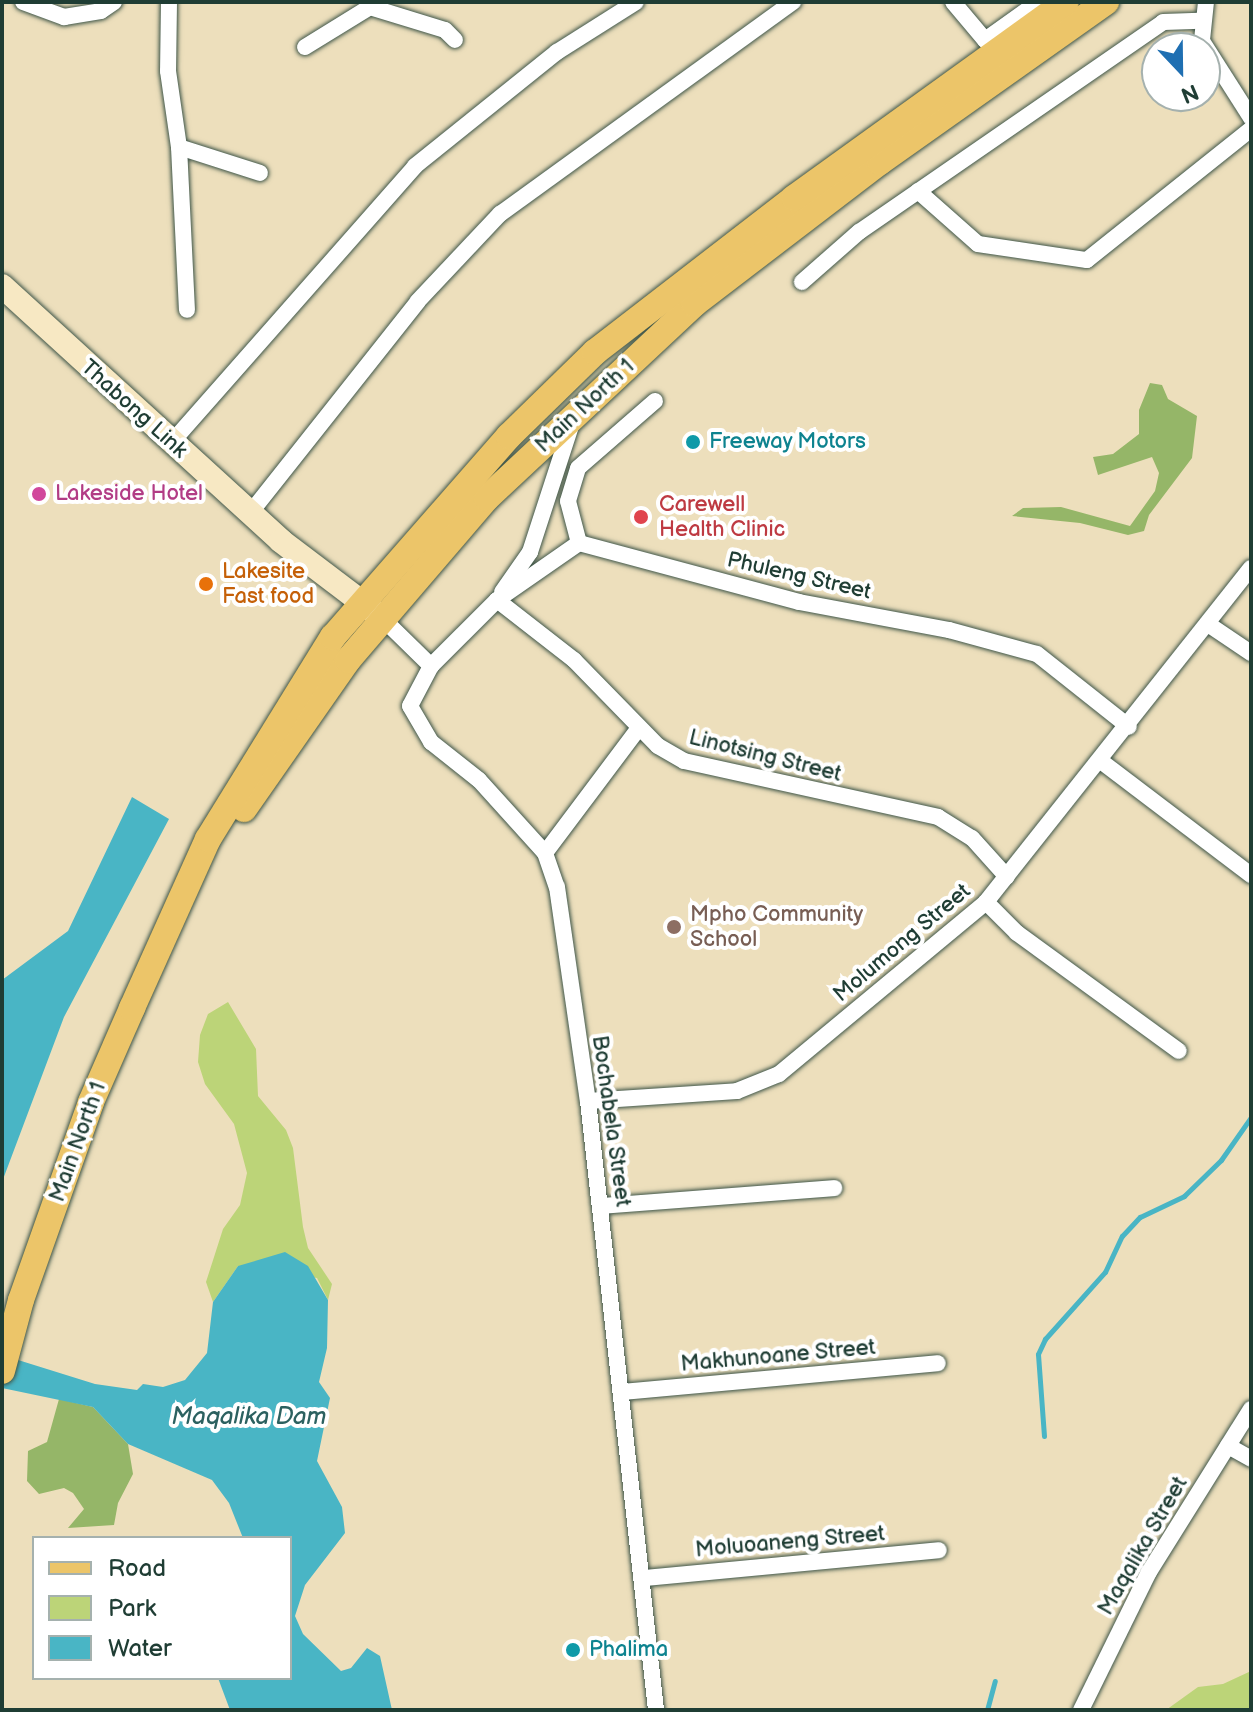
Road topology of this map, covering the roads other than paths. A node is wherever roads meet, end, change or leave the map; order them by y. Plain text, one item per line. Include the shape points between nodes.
1 (23, 2) edge
2 (114, 2) edge
3 (169, 2) edge
4 (636, 2) edge
5 (793, 2) edge
6 (953, 2) edge
7 (1038, 2) edge
8 (1066, 2) edge
9 (1106, 2) edge
10 (1206, 2) edge
11 (370, 4) edge
12 (1200, 21) junction
13 (455, 40) dead end
14 (305, 47) dead end
15 (1251, 118) edge
16 (1251, 129) edge
17 (179, 147) junction
18 (260, 173) dead end
19 (918, 191) junction
20 (802, 282) dead end
21 (2, 286) edge
22 (187, 310) dead end
23 (655, 401) dead end
24 (573, 417) junction
25 (172, 442) junction
26 (251, 512) junction
27 (579, 543) junction
28 (1251, 568) edge
29 (497, 600) junction
30 (372, 610) junction
31 (1208, 624) junction
32 (1251, 653) edge
33 (431, 666) junction
34 (1129, 727) junction
35 (639, 728) junction
36 (1102, 762) junction
37 (545, 853) junction
38 (1251, 875) edge
39 (1007, 877) junction
40 (986, 902) junction
41 (1179, 1051) dead end
42 (588, 1101) junction
43 (834, 1188) dead end
44 (601, 1206) junction
45 (938, 1363) dead end
46 (2, 1371) edge
47 (622, 1392) junction
48 (1251, 1409) edge
49 (1228, 1446) junction
50 (1251, 1459) edge
51 (939, 1550) dead end
52 (645, 1578) junction
53 (656, 1710) edge
54 (1081, 1710) edge

1 - 2 street via 64,17 101,11
3 - 17 street via 168,71
4 - 25 street via 557,52 415,166
5 - 26 street via 500,214 418,301
6 - 7 street via 985,40
8 - 30 main road, Main North 1 via 794,198 595,352 509,436
9 - 24 main road, Main North 1 via 747,261
10 - 12 street
11 - 13 street via 445,30
11 - 14 street
12 - 15 street via 1202,41
12 - 19 street via 1163,22
16 - 19 street via 1087,260 978,244
17 - 18 street
17 - 22 street
19 - 20 street
21 - 25 main road, Thabong Link
23 - 27 street via 578,468 568,501
24 - 29 street via 530,552
24 - 30 main road, Main North 1
25 - 26 main road, Thabong Link
26 - 30 main road, Thabong Link
27 - 29 street
27 - 34 street, Phuleng Street via 799,602 949,630 1037,654
28 - 31 street, Molumong Street
29 - 33 street
29 - 35 street, Linotsing Street via 574,660
30 - 33 street
30 - 46 main road, Main North 1 via 333,637 208,839 91,1102
31 - 32 street
31 - 34 street, Molumong Street
33 - 37 street, Bochabela Street via 410,706 431,742 479,780
34 - 36 street, Molumong Street
35 - 37 street
35 - 39 street, Linotsing Street via 684,761 954,823
36 - 38 street
36 - 39 street, Molumong Street
37 - 42 street, Bochabela Street via 557,887
39 - 40 street, Molumong Street
40 - 41 street via 1017,933
40 - 42 street, Molumong Street via 760,1085
42 - 44 street, Bochabela Street
43 - 44 street
44 - 47 street, Bochabela Street
45 - 47 street, Makhunoane Street
47 - 52 street, Bochabela Street
48 - 49 street, Maqalika Street
49 - 50 street
49 - 54 street, Maqalika Street via 1149,1572
51 - 52 street, Moluoaneng Street
52 - 53 street, Bochabela Street

